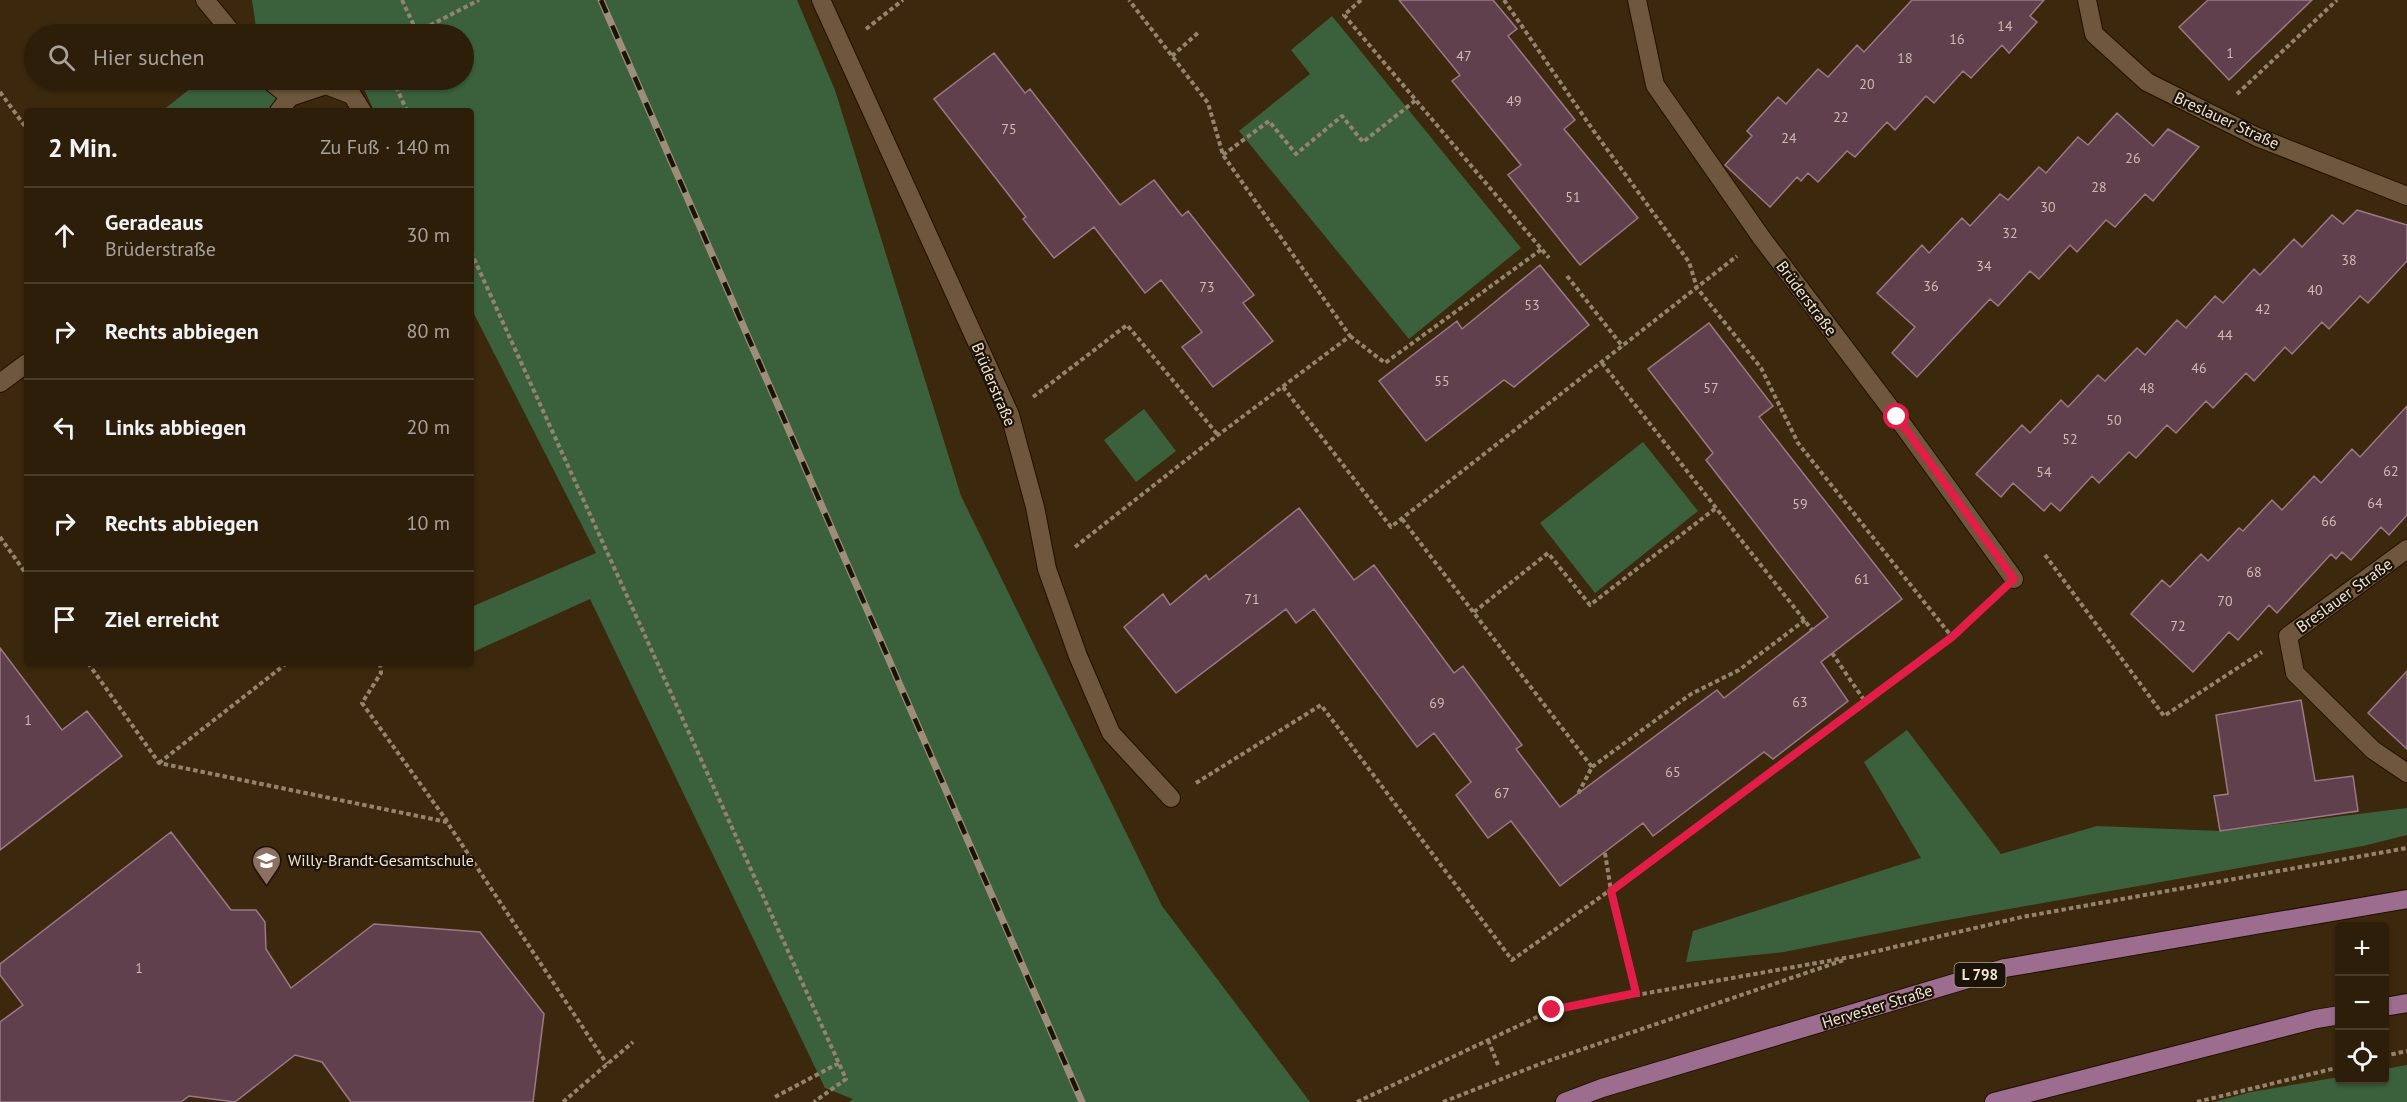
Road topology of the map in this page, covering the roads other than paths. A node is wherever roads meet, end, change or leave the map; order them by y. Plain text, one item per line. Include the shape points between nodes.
1 (205, 0) edge
2 (821, 0) edge
3 (1637, 0) edge
4 (2087, 0) edge
5 (225, 24) edge
6 (276, 90) edge
7 (315, 90) edge
8 (339, 90) edge
9 (284, 104) edge
10 (360, 108) edge
11 (2407, 196) edge
12 (24, 365) edge
13 (0, 383) edge
14 (2407, 549) edge
15 (2014, 579) road end
16 (2407, 773) edge
17 (1171, 798) road end
18 (2407, 899) edge
19 (2407, 1003) edge
20 (2389, 1006) edge
21 (2335, 1016) edge
22 (1565, 1102) edge
23 (1994, 1102) edge

1 - 5 street
2 - 17 street, Brüderstraße via 1010,415 1047,569 1111,733
3 - 15 street, Brüderstraße via 1655,84 1761,237
4 - 11 street, Breslauer Straße via 2094,34 2147,82 2257,137
6 - 9 street
7 - 9 street
8 - 10 street via 352,95
12 - 13 street
14 - 16 street, Breslauer Straße via 2288,636 2295,673 2373,750
18 - 22 main road, Hervester Straße / L 798 via 2005,968
19 - 20 main road
21 - 23 main road

